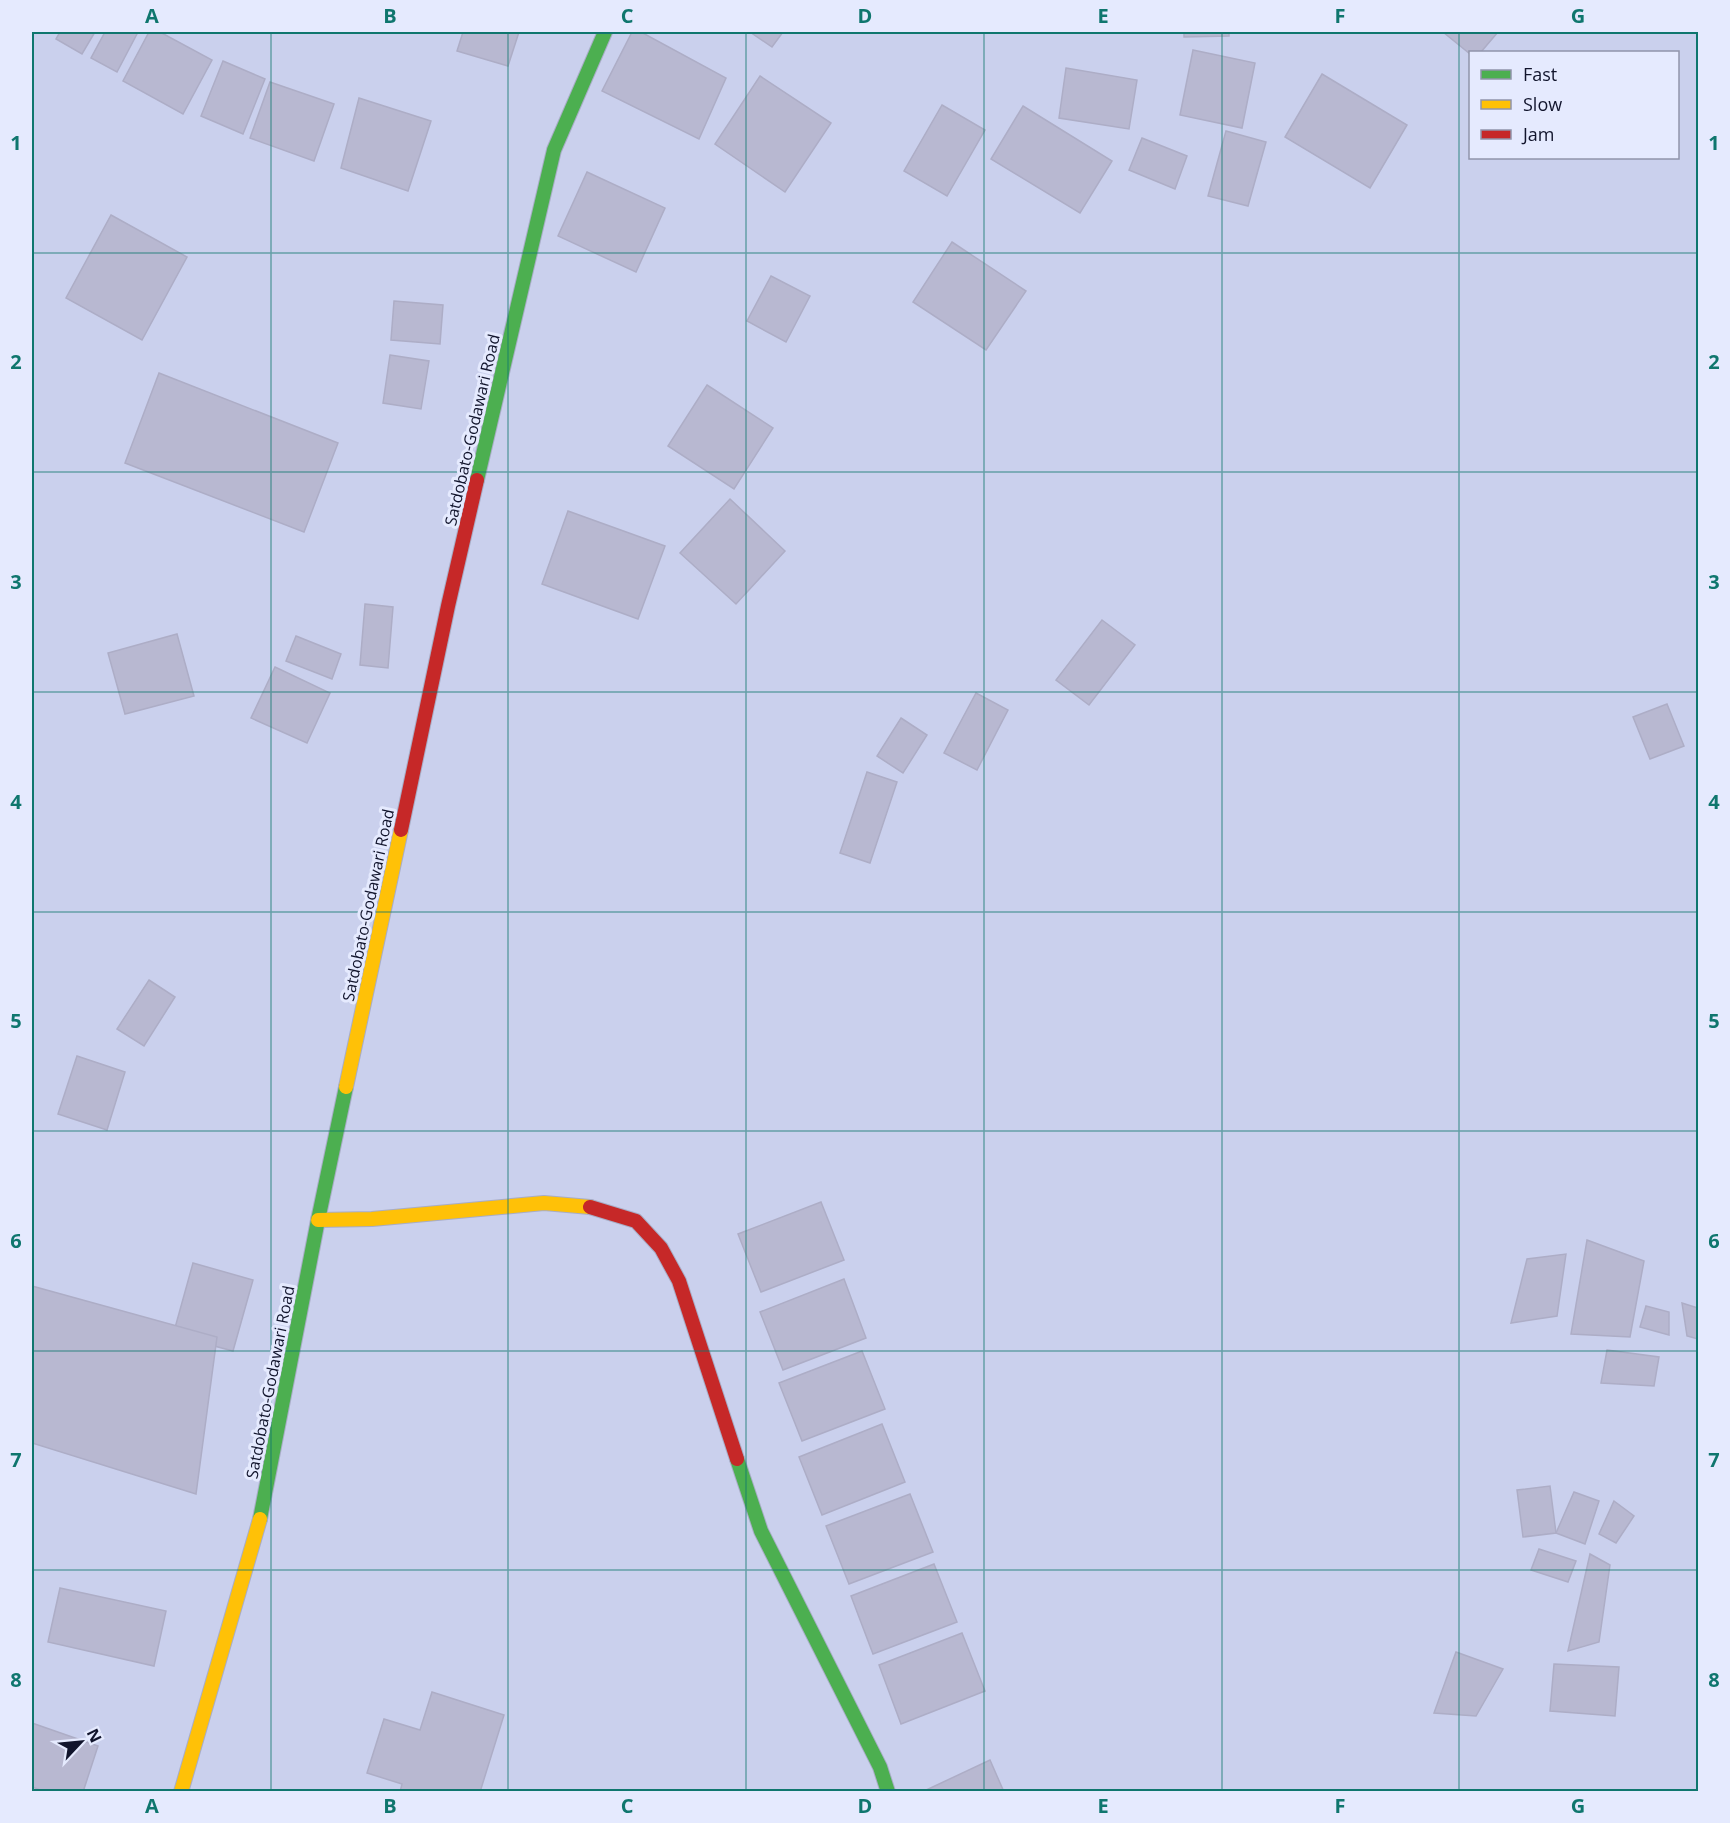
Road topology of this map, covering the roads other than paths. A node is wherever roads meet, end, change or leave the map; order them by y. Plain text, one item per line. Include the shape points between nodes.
1 (605, 32) edge
2 (318, 1220) junction
3 (181, 1791) edge
4 (888, 1791) edge

1 - 2 street, Satdobato-Godawari Road via 554,150 448,606
2 - 3 street, Satdobato-Godawari Road via 260,1518
2 - 4 street via 372,1219 544,1203 594,1207 636,1221 661,1248 679,1281 761,1531 880,1767

